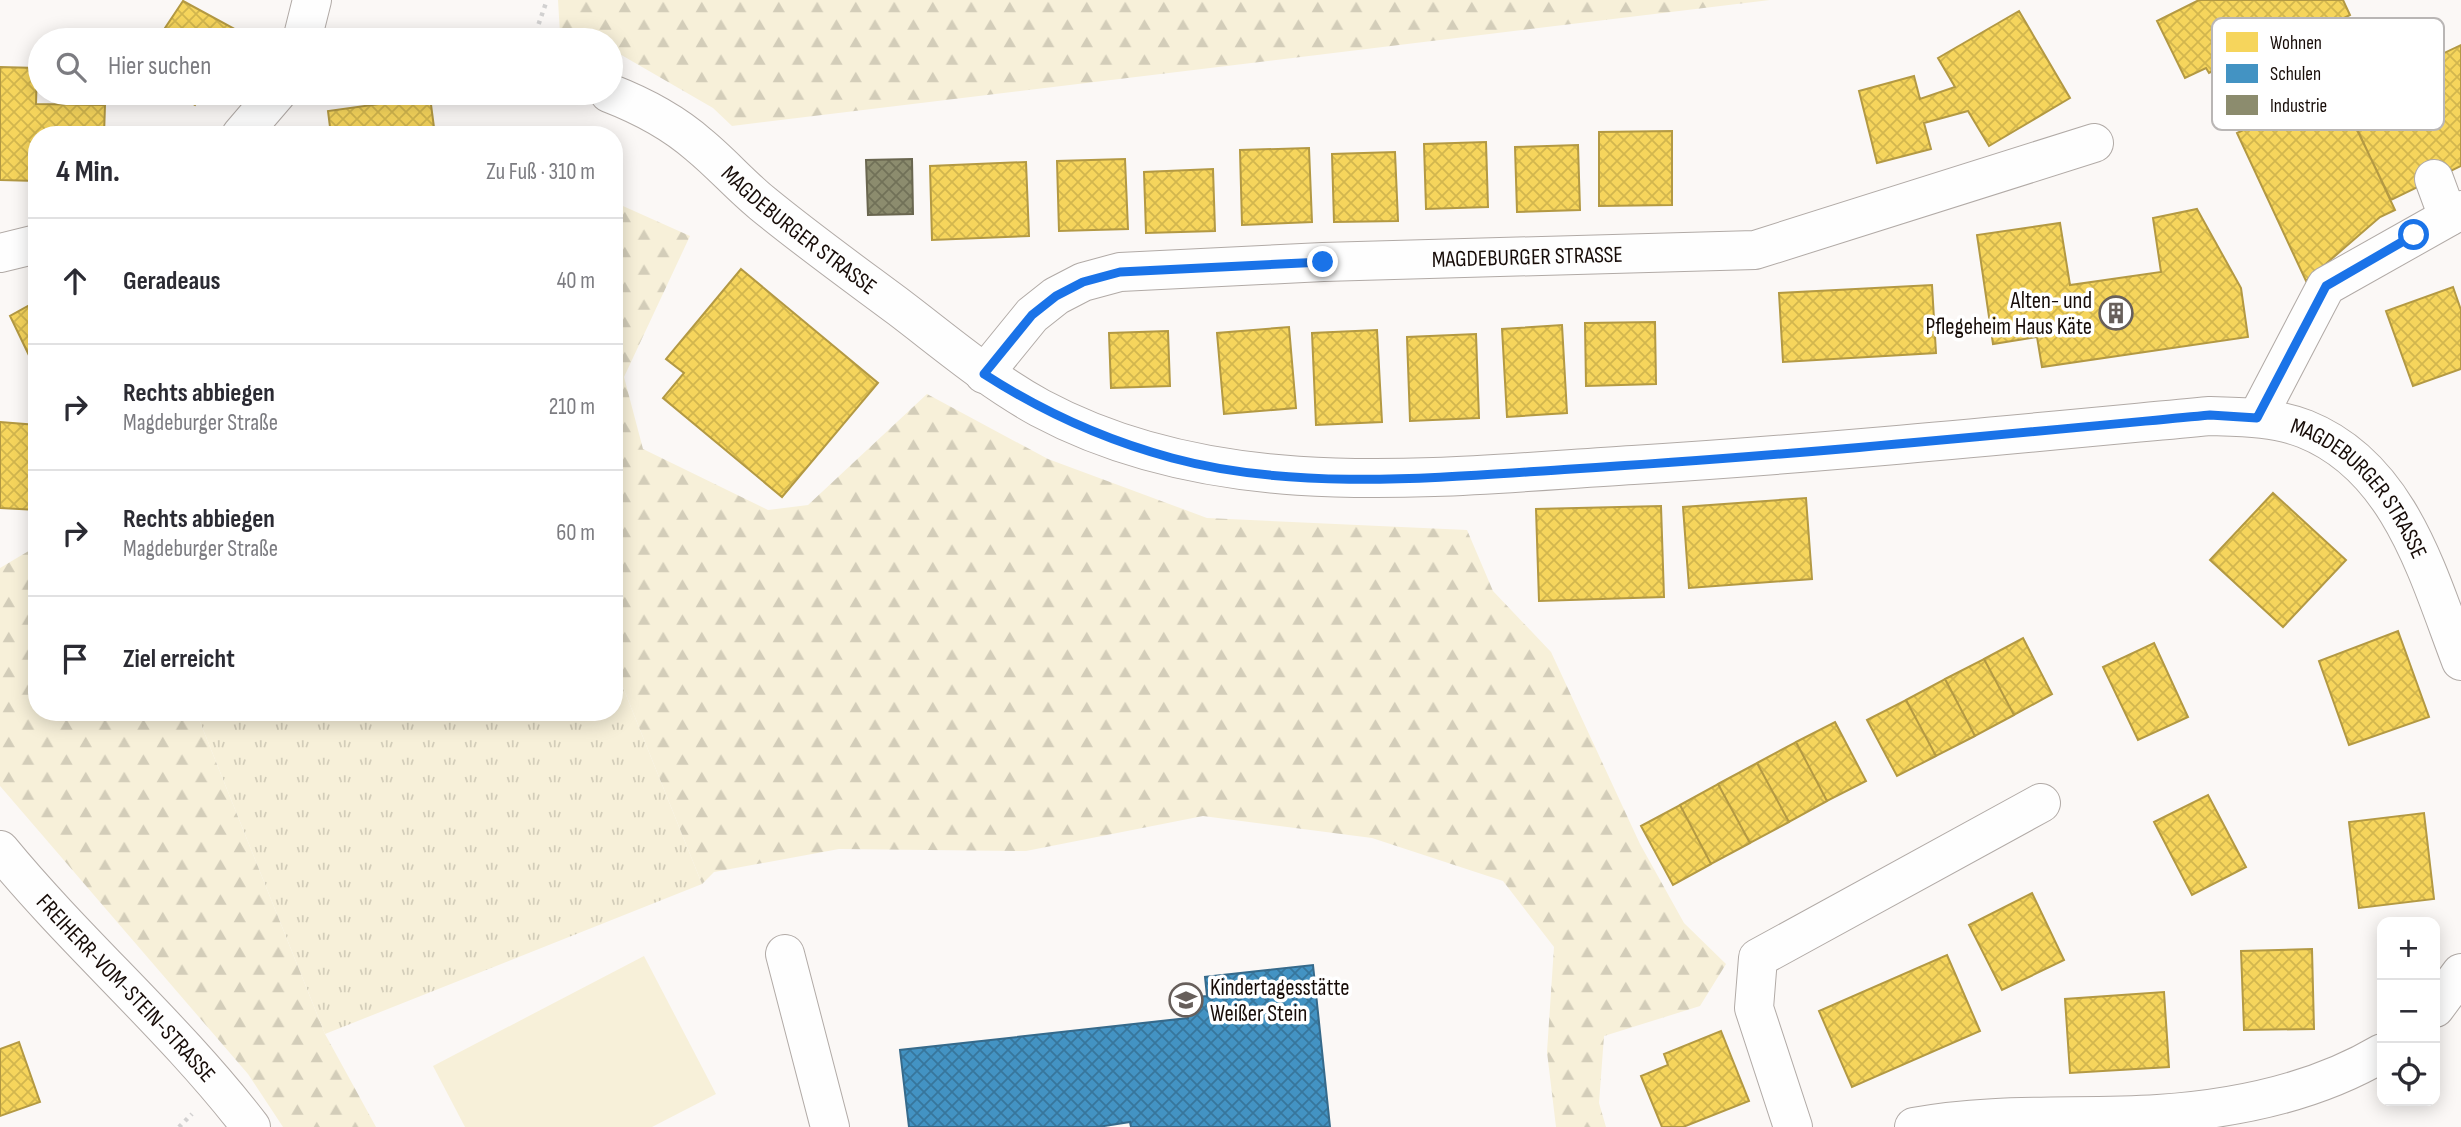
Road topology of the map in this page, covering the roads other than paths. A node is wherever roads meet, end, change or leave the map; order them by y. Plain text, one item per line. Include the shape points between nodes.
1 (312, 0) edge
2 (305, 28) edge
3 (623, 98) edge
4 (267, 105) edge
5 (250, 126) edge
6 (2094, 143) dead end
7 (2434, 179) dead end
8 (2454, 214) edge
9 (28, 246) edge
10 (0, 253) edge
11 (984, 374) junction
12 (2257, 418) junction
13 (2461, 661) edge
14 (2041, 803) dead end
15 (0, 850) edge
16 (785, 954) dead end
17 (2377, 1055) edge
18 (251, 1127) edge
19 (830, 1127) edge
20 (1793, 1127) edge
21 (1914, 1127) edge

1 - 2 street
3 - 11 street, MAGDEBURGER STRASSE via 695,141 818,249
4 - 5 street
6 - 11 street, MAGDEBURGER STRASSE via 1755,250 1120,272 1083,282 1056,296 1032,315
7 - 8 street
8 - 12 street via 2326,286
9 - 10 street
11 - 12 street, MAGDEBURGER STRASSE via 1044,410 1174,459 1314,476 1449,476 1701,461 2210,415
12 - 13 street, MAGDEBURGER STRASSE via 2305,429 2370,474 2396,506
14 - 20 street via 1758,958 1754,1009
15 - 18 street, FREIHERR-VOM-STEIN-STRASSE via 52,911 219,1085
16 - 19 street
17 - 21 street via 2252,1102 2160,1114 1954,1119

